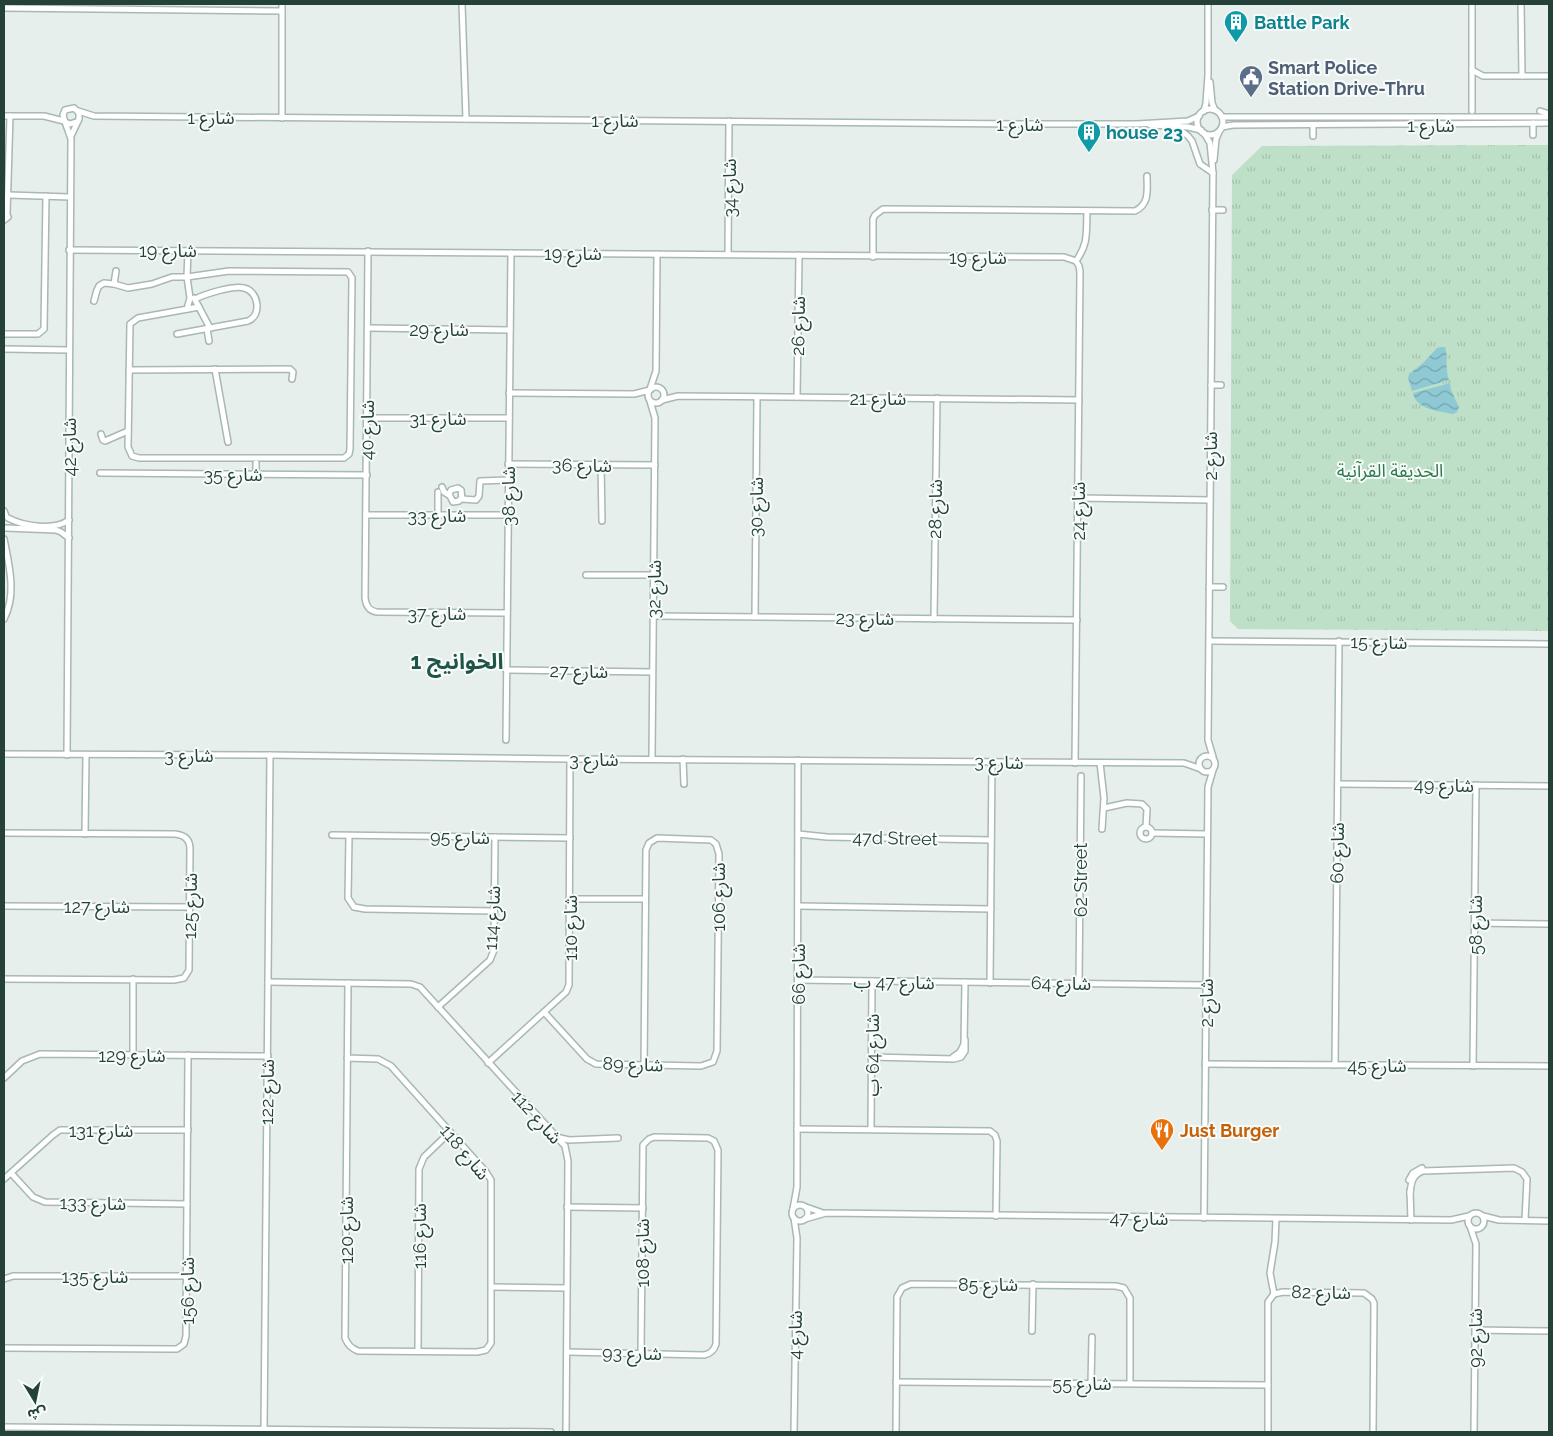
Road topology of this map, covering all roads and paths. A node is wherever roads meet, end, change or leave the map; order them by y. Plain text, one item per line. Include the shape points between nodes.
1 (282, 4) edge
2 (462, 4) edge
3 (1208, 4) edge
4 (1472, 4) edge
5 (1521, 4) edge
6 (103, 7) edge
7 (4, 8) edge
8 (282, 11) junction
9 (1472, 70) junction
10 (1208, 75) junction
11 (1482, 76) junction
12 (1522, 76) junction
13 (1549, 76) edge
14 (1472, 83) junction
15 (1216, 110) junction
16 (64, 111) junction
17 (78, 111) junction
18 (1204, 111) junction
19 (1472, 111) dead end
20 (1540, 111) dead end
21 (7, 116) edge
22 (44, 116) junction
23 (94, 116) junction
24 (1199, 116) junction
25 (1549, 116) edge
26 (1222, 117) junction
27 (282, 118) junction
28 (466, 119) junction
29 (65, 121) junction
30 (729, 121) junction
31 (77, 122) junction
32 (1532, 123) junction
33 (1549, 123) edge
34 (1137, 124) junction
35 (1313, 125) junction
36 (1176, 126) junction
37 (1220, 129) junction
38 (1202, 132) junction
39 (1532, 135) dead end
40 (1313, 136) dead end
41 (71, 139) junction
42 (7, 140) edge
43 (1212, 172) junction
44 (1147, 176) dead end
45 (7, 193) edge
46 (46, 196) junction
47 (70, 197) junction
48 (1212, 210) junction
49 (1223, 210) dead end
50 (1087, 211) junction
51 (5, 213) edge
52 (4, 220) edge
53 (69, 250) junction
54 (188, 251) junction
55 (368, 251) junction
56 (511, 253) junction
57 (657, 254) junction
58 (728, 254) junction
59 (799, 255) junction
60 (873, 257) junction
61 (1076, 261) junction
62 (116, 271) dead end
63 (187, 277) junction
64 (114, 284) junction
65 (190, 295) junction
66 (195, 299) junction
67 (94, 300) dead end
68 (199, 307) junction
69 (187, 309) junction
70 (208, 328) junction
71 (368, 328) junction
72 (510, 330) junction
73 (4, 334) edge
74 (177, 334) dead end
75 (209, 341) dead end
76 (4, 350) edge
77 (69, 350) junction
78 (215, 369) junction
79 (129, 370) junction
80 (656, 371) junction
81 (292, 379) dead end
82 (1210, 385) junction
83 (1221, 385) dead end
84 (650, 389) junction
85 (662, 390) junction
86 (509, 393) junction
87 (634, 394) junction
88 (678, 396) junction
89 (757, 397) junction
90 (797, 397) junction
91 (937, 398) junction
92 (1078, 400) junction
93 (650, 401) junction
94 (662, 401) junction
95 (367, 418) junction
96 (509, 418) junction
97 (655, 418) junction
98 (128, 431) junction
99 (101, 434) dead end
100 (228, 442) dead end
101 (256, 460) junction
102 (508, 464) junction
103 (602, 465) junction
104 (655, 465) junction
105 (100, 473) dead end
106 (256, 474) junction
107 (366, 475) junction
108 (508, 480) junction
109 (442, 487) dead end
110 (438, 492) dead end
111 (449, 495) junction
112 (462, 497) junction
113 (1078, 498) junction
114 (1210, 500) junction
115 (456, 502) junction
116 (5, 515) edge
117 (366, 515) junction
118 (438, 515) junction
119 (456, 515) junction
120 (508, 516) junction
121 (69, 520) junction
122 (602, 521) dead end
123 (5, 529) edge
124 (69, 538) junction
125 (4, 540) edge
126 (586, 575) dead end
127 (654, 575) junction
128 (1209, 587) junction
129 (1222, 587) dead end
130 (368, 608) joint
131 (507, 613) junction
132 (653, 616) junction
133 (755, 617) junction
134 (4, 619) edge
135 (934, 619) junction
136 (1077, 620) junction
137 (1209, 641) junction
138 (1339, 641) junction
139 (1549, 644) edge
140 (506, 670) junction
141 (652, 672) junction
142 (506, 740) dead end
143 (1208, 740) junction
144 (4, 754) edge
145 (67, 754) junction
146 (270, 754) junction
147 (86, 755) junction
148 (1202, 757) junction
149 (1213, 757) junction
150 (570, 759) junction
151 (652, 759) junction
152 (683, 759) junction
153 (798, 760) junction
154 (992, 762) junction
155 (1075, 763) junction
156 (1100, 763) junction
157 (1184, 763) junction
158 (1202, 770) junction
159 (1212, 770) junction
160 (1081, 776) dead end
161 (684, 784) dead end
162 (1338, 784) junction
163 (1476, 785) junction
164 (1549, 786) edge
165 (1208, 787) junction
166 (1104, 808) junction
167 (1146, 827) junction
168 (1102, 829) dead end
169 (4, 833) edge
170 (1152, 833) junction
171 (85, 834) junction
172 (798, 834) junction
173 (1207, 834) junction
174 (332, 835) dead end
175 (349, 836) junction
176 (495, 837) junction
177 (570, 838) junction
178 (991, 840) junction
179 (570, 899) junction
180 (645, 899) junction
181 (4, 906) edge
182 (189, 906) junction
183 (798, 906) junction
184 (991, 909) junction
185 (494, 911) junction
186 (1475, 923) junction
187 (1549, 924) edge
188 (4, 978) edge
189 (134, 979) junction
190 (798, 980) junction
191 (872, 981) junction
192 (268, 982) junction
193 (965, 982) junction
194 (990, 982) junction
195 (348, 984) junction
196 (1079, 984) junction
197 (1206, 985) junction
198 (438, 1006) junction
199 (544, 1012) junction
200 (133, 1055) junction
201 (188, 1055) junction
202 (268, 1056) junction
203 (872, 1057) junction
204 (347, 1058) junction
205 (712, 1062) joint
206 (488, 1063) junction
207 (1205, 1064) junction
208 (1335, 1065) junction
209 (644, 1066) junction
210 (1473, 1066) junction
211 (1549, 1066) edge
212 (4, 1078) edge
213 (797, 1129) junction
214 (871, 1129) junction
215 (188, 1130) junction
216 (450, 1132) junction
217 (556, 1136) junction
218 (618, 1138) dead end
219 (575, 1140) junction
220 (567, 1153) junction
221 (11, 1173) junction
222 (4, 1179) edge
223 (797, 1187) junction
224 (187, 1204) junction
225 (568, 1207) junction
226 (806, 1207) junction
227 (642, 1208) junction
228 (793, 1209) junction
229 (826, 1213) junction
230 (996, 1216) junction
231 (1469, 1216) junction
232 (1483, 1216) junction
233 (794, 1218) junction
234 (1204, 1218) junction
235 (805, 1219) junction
236 (1276, 1219) junction
237 (1411, 1220) junction
238 (1451, 1220) junction
239 (1499, 1220) junction
240 (1525, 1220) junction
241 (1549, 1221) edge
242 (1470, 1226) junction
243 (1482, 1227) junction
244 (797, 1238) junction
245 (1476, 1244) junction
246 (187, 1276) junction
247 (4, 1279) edge
248 (1033, 1284) junction
249 (492, 1287) junction
250 (567, 1288) junction
251 (1274, 1294) junction
252 (1475, 1330) junction
253 (1032, 1331) dead end
254 (1549, 1331) edge
255 (715, 1336) joint
256 (1092, 1338) dead end
257 (4, 1348) edge
258 (418, 1351) junction
259 (477, 1352) joint
260 (566, 1352) junction
261 (642, 1353) junction
262 (896, 1382) junction
263 (1091, 1383) junction
264 (1130, 1383) junction
265 (1268, 1384) junction
266 (4, 1427) edge
267 (46, 1430) edge
268 (264, 1430) junction
269 (469, 1432) edge
270 (551, 1432) edge
271 (566, 1432) edge
272 (794, 1432) edge
273 (896, 1432) edge
274 (1268, 1432) edge
275 (1373, 1432) edge
276 (1474, 1432) edge

1 - 8 street
2 - 28 street
3 - 10 street
4 - 9 street
5 - 12 street
6 - 7 street
6 - 8 street
8 - 27 street
9 - 11 street
9 - 14 street
10 - 15 street
10 - 18 street
11 - 12 street
11 - 14 street
12 - 13 street
14 - 19 street
15 - 18 street
15 - 26 street
16 - 17 street via 72,107
16 - 22 street
16 - 29 street
17 - 23 street, شارع 1
17 - 31 street
18 - 24 street
20 - 25 street
21 - 22 street
21 - 42 street
22 - 29 street
23 - 27 street, شارع 1
23 - 31 street, شارع 1
24 - 34 street, شارع 1 via 1188,121
24 - 38 street
25 - 26 street, شارع 1
26 - 37 street
27 - 28 street, شارع 1
28 - 30 street, شارع 1
29 - 31 street via 70,124
29 - 41 street, شارع 42
30 - 34 street, شارع 1
30 - 58 street, شارع 34
31 - 41 street, شارع 42
32 - 33 street, شارع 1
32 - 35 street, شارع 1
32 - 39 street
34 - 36 street, شارع 1
35 - 37 street, شارع 1 via 1233,125
35 - 40 street
36 - 38 street, شارع 1 via 1193,127
36 - 43 street via 1190,138 1200,164
37 - 38 street via 1211,135
37 - 43 street, شارع 2
38 - 43 street, شارع 2 via 1210,143
41 - 47 street, شارع 42
42 - 45 street
43 - 48 street, شارع 2
44 - 50 street via 1147,199 1140,208
45 - 46 street
45 - 51 street
46 - 47 street
46 - 73 street via 44,329 38,334
47 - 53 street, شارع 42
48 - 49 street
48 - 82 street, شارع 2
50 - 60 street via 883,210 873,219
50 - 61 street via 1086,244
51 - 52 street via 8,218
53 - 54 street, شارع 19
53 - 77 street, شارع 42
54 - 55 street, شارع 19
54 - 63 street
55 - 56 street, شارع 19
55 - 71 street, شارع 40
56 - 57 street, شارع 19
56 - 72 street, شارع 38
57 - 58 street, شارع 19
57 - 80 street
58 - 59 street, شارع 19
59 - 60 street, شارع 19
59 - 90 street, شارع 26
60 - 61 street, شارع 19 via 1064,257
61 - 92 street, شارع 24 via 1080,272
62 - 64 street
63 - 64 street via 172,276 128,288
63 - 65 street
63 - 101 street via 229,271 345,271 351,275 349,454 344,458
64 - 67 street via 101,284
65 - 66 street
65 - 69 street
66 - 68 street
66 - 70 street via 240,287 247,288 254,296 257,311 251,320
68 - 69 street
68 - 70 street
69 - 79 street via 132,321 129,327
70 - 74 street
70 - 75 street
71 - 72 street, شارع 29
71 - 95 street, شارع 40
72 - 86 street, شارع 38
76 - 77 street
77 - 121 street, شارع 42
78 - 79 street
78 - 81 street via 290,369
78 - 100 street
79 - 98 street
80 - 84 street
80 - 85 street
82 - 83 street
82 - 114 street, شارع 2
84 - 85 street
84 - 87 street
84 - 93 street
85 - 88 street, شارع 21
85 - 94 street
86 - 87 street
86 - 96 street, شارع 38
87 - 93 street
88 - 89 street, شارع 21
88 - 94 street, شارع 21
89 - 90 street, شارع 21
89 - 133 street, شارع 30
90 - 91 street, شارع 21
91 - 92 street, شارع 21
91 - 135 street, شارع 28
92 - 113 street, شارع 24
93 - 94 street via 656,404
93 - 97 street, شارع 32
94 - 97 street, شارع 32
95 - 96 street, شارع 31
95 - 107 street, شارع 40
96 - 102 street, شارع 38
97 - 104 street, شارع 32
98 - 99 street via 105,441
98 - 101 street via 128,450 136,458
101 - 106 street
102 - 103 street, شارع 36
102 - 108 street, شارع 38
103 - 104 street, شارع 36
103 - 122 street
104 - 127 street, شارع 32
105 - 106 street, شارع 35
106 - 107 street, شارع 35
107 - 117 street, شارع 40
108 - 112 street via 482,480 478,499 464,500
108 - 120 street, شارع 38
109 - 111 street
110 - 118 street
111 - 112 street via 451,490 458,488
111 - 115 street
112 - 115 street
113 - 114 street
113 - 136 street, شارع 24
114 - 128 street, شارع 2
115 - 119 street
116 - 121 street via 22,524 32,525 56,526
116 - 123 street via 9,524
117 - 118 street, شارع 33
117 - 130 street, شارع 40 via 365,598
118 - 119 street, شارع 33
119 - 120 street, شارع 33
120 - 131 street, شارع 38
121 - 124 street, شارع 42
123 - 124 street via 56,530
124 - 145 street, شارع 42
125 - 134 street via 11,594
126 - 127 street
127 - 132 street, شارع 32
128 - 129 street
128 - 137 street, شارع 2
130 - 131 street, شارع 37 via 377,612
131 - 140 street, شارع 38
132 - 133 street, شارع 23
132 - 141 street, شارع 32
133 - 135 street, شارع 23
135 - 136 street, شارع 23
136 - 155 street, شارع 24
137 - 138 street, شارع 15
137 - 143 street, شارع 2
138 - 139 street, شارع 15
138 - 162 street, شارع 60
140 - 141 street, شارع 27
140 - 142 street, شارع 38
141 - 151 street, شارع 32
143 - 148 street, شارع 2
143 - 149 street, شارع 2
144 - 145 street, شارع 3
145 - 147 street, شارع 3
146 - 147 street, شارع 3
146 - 150 street, شارع 3
146 - 192 street, شارع 122
147 - 171 street
148 - 149 street
148 - 157 street, شارع 3
148 - 158 street via 1199,763
149 - 159 street via 1216,764
150 - 151 street, شارع 3
150 - 177 street, شارع 110
151 - 152 street, شارع 3
152 - 153 street, شارع 3
152 - 161 street
153 - 154 street, شارع 3
153 - 172 street, شارع 66
154 - 155 street, شارع 3
154 - 178 street
155 - 156 street, شارع 3
156 - 157 street, شارع 3
156 - 166 street
157 - 158 street, شارع 3
158 - 159 street
158 - 165 street, شارع 2
159 - 165 street, شارع 2
160 - 196 street, 62 Street
162 - 163 street, شارع 49
162 - 208 street, شارع 60
163 - 164 street, شارع 49
163 - 186 street, شارع 58
165 - 173 street, شارع 2
166 - 167 street via 1127,803 1142,804 1147,809
166 - 168 street
167 - 170 street via 1151,828
167 - 170 street via 1141,829 1141,838 1150,839
169 - 171 street, شارع 125
170 - 173 street
171 - 182 street, شارع 125 via 185,836 190,845
172 - 178 street, 47d Street
172 - 183 street, شارع 66
173 - 197 street, شارع 2
174 - 175 street, شارع 95
175 - 176 street, شارع 95
175 - 185 street via 348,898 354,907
176 - 177 street, شارع 95
176 - 185 street, شارع 114
177 - 179 street, شارع 110
178 - 184 street
179 - 180 street
179 - 199 street, شارع 110 via 569,985 566,992
180 - 205 street, شارع 106 via 646,850 653,840 708,839 716,844 717,1052
180 - 209 street, شارع 106
181 - 182 street, شارع 127
182 - 189 street, شارع 125 via 187,975 179,980
183 - 184 street
183 - 190 street, شارع 66
184 - 194 street
185 - 198 street, شارع 114 via 494,945 490,960
186 - 187 street
186 - 210 street, شارع 58
188 - 189 street, شارع 125
189 - 200 street
190 - 191 street, شارع 47 ب
190 - 213 street, شارع 66
191 - 193 street, شارع 47 ب
191 - 203 street, شارع 64 ب
192 - 195 street, شارع 112
192 - 202 street, شارع 122
193 - 194 street, شارع 47 ب
193 - 203 street via 966,1048 963,1055 958,1058
194 - 196 street, شارع 64
195 - 198 street, شارع 112 via 415,985
195 - 204 street, شارع 120
196 - 197 street, شارع 64
197 - 207 street, شارع 2
198 - 206 street, شارع 112
199 - 206 street, شارع 110
199 - 209 street, شارع 89 via 592,1063
200 - 201 street, شارع 129
200 - 212 street, شارع 129 via 40,1054 22,1061
201 - 202 street, شارع 129
201 - 215 street, شارع 156
202 - 268 street, شارع 122
203 - 214 street, شارع 64 ب
204 - 216 street, شارع 118 via 378,1059 387,1063
204 - 258 street, شارع 120 via 345,1338 358,1351
205 - 209 street, شارع 89 via 705,1066
206 - 217 street, شارع 112
207 - 208 street, شارع 45
207 - 234 street, شارع 2
208 - 210 street, شارع 45
210 - 211 street, شارع 45
213 - 214 street
213 - 223 street, شارع 66
214 - 230 street via 993,1132 997,1138
215 - 221 street, شارع 131 via 60,1130
215 - 224 street, شارع 156
216 - 249 street, شارع 118 via 491,1180
216 - 258 street, شارع 116 via 424,1157 419,1169
217 - 219 street
217 - 220 street, شارع 112
218 - 219 street
219 - 220 street
220 - 225 street, شارع 112
221 - 222 street, شارع 131
221 - 224 street, شارع 133 via 33,1197 45,1202
223 - 226 street, شارع 66
223 - 228 street, شارع 66
224 - 246 street, شارع 156
225 - 227 street
225 - 250 street, شارع 112
226 - 228 street
226 - 229 street, شارع 47
226 - 235 street
227 - 255 street, شارع 108 via 643,1145 646,1140 708,1138 716,1144
227 - 261 street, شارع 108
228 - 233 street
229 - 230 street, شارع 47
229 - 235 street, شارع 47
230 - 234 street, شارع 47
231 - 232 street via 1476,1212
231 - 238 street, شارع 47
231 - 242 street
232 - 239 street
232 - 243 street
233 - 235 street via 799,1221
233 - 244 street, شارع 4
234 - 236 street, شارع 47
235 - 244 street, شارع 4
236 - 237 street, شارع 47
236 - 251 street via 1270,1273
237 - 238 street, شارع 47
237 - 240 street via 1410,1194 1418,1173 1425,1170 1503,1169 1521,1176 1526,1194
238 - 242 street, شارع 47
239 - 240 street
239 - 243 street
240 - 241 street
242 - 243 street
242 - 245 street, شارع 92
243 - 245 street, شارع 92
244 - 272 street, شارع 4
245 - 252 street, شارع 92
246 - 247 street, شارع 135 via 13,1276
246 - 257 street, شارع 156 via 186,1340 177,1349
248 - 253 street
248 - 262 street, شارع 85 via 906,1285 897,1297
248 - 264 street, شارع 85 via 1120,1286 1127,1290 1130,1298
249 - 250 street
249 - 259 street, شارع 118 via 491,1343 486,1350
250 - 260 street, شارع 112
251 - 265 street, شارع 82 via 1268,1302
251 - 275 street, شارع 82 via 1364,1293 1372,1299
252 - 254 street
252 - 276 street, شارع 92
255 - 261 street, شارع 93 via 716,1344 712,1352 706,1354
256 - 263 street
258 - 259 street, شارع 120
260 - 261 street, شارع 93
260 - 271 street, شارع 112
262 - 263 street, شارع 55
262 - 273 street, شارع 85
263 - 264 street, شارع 55
264 - 265 street, شارع 55
265 - 274 street, شارع 82
266 - 267 street
267 - 268 street
268 - 269 street
269 - 270 street

